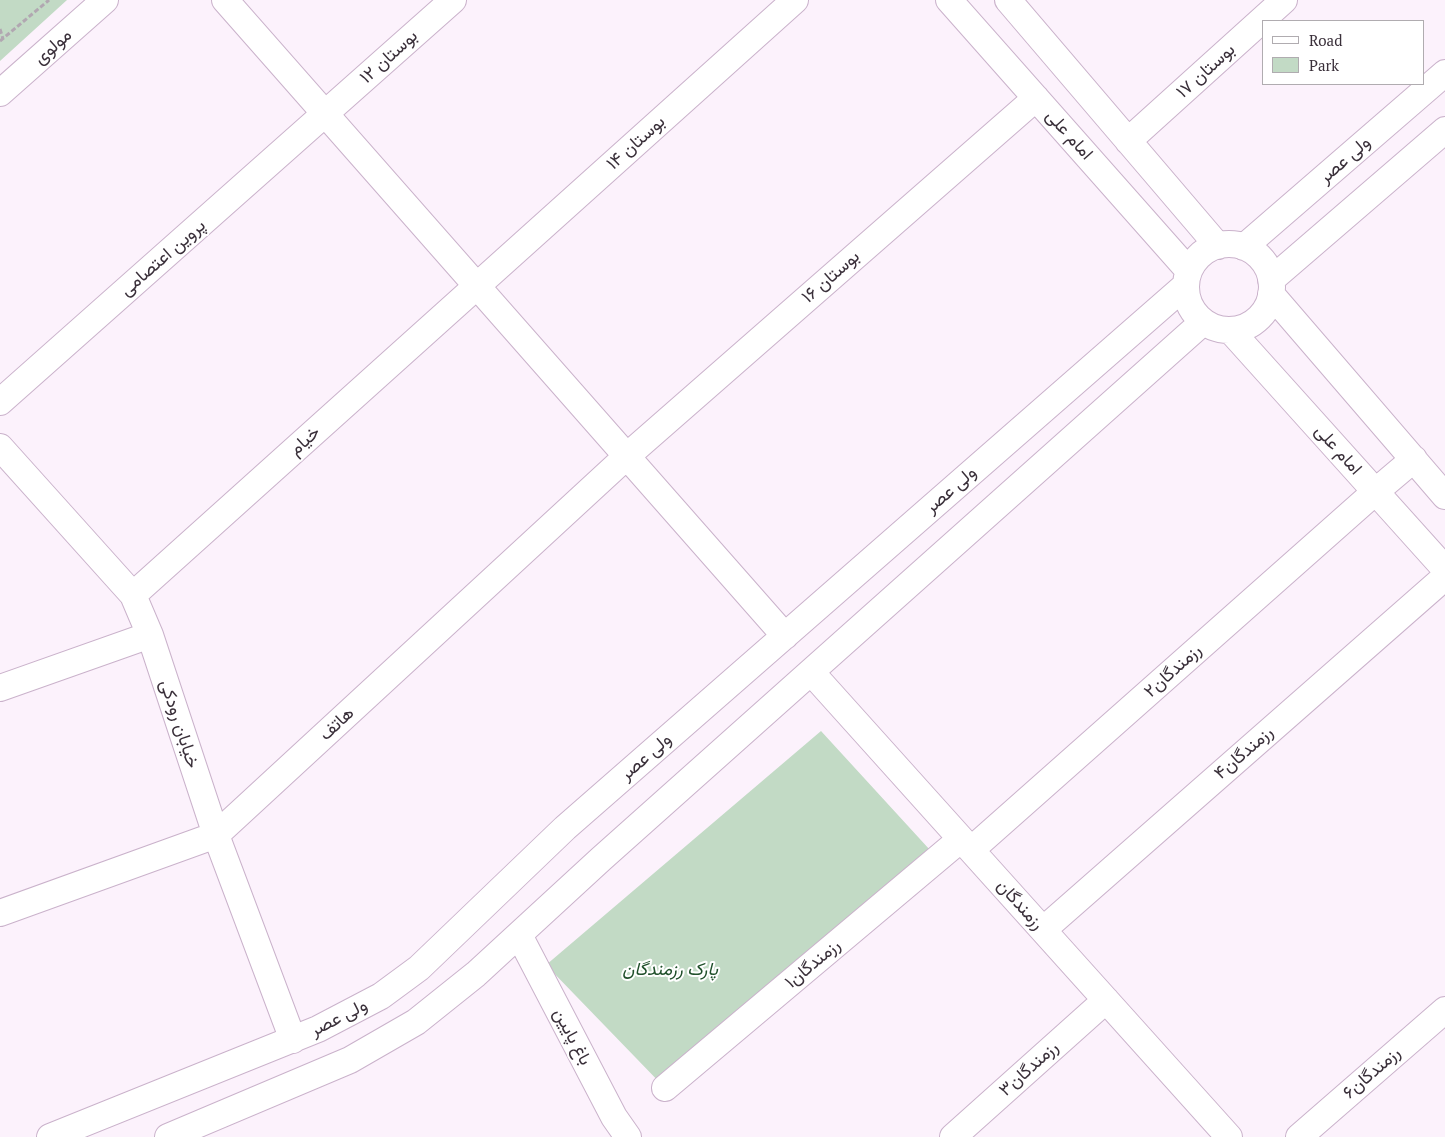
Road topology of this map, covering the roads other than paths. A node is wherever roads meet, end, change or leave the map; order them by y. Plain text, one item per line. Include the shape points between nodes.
1 (105, 0) edge
2 (225, 0) edge
3 (453, 0) edge
4 (795, 0) edge
5 (949, 0) edge
6 (1008, 0) edge
7 (1284, 0) edge
8 (1445, 73) edge
9 (0, 93) edge
10 (1036, 98) junction
11 (326, 114) junction
12 (1445, 130) edge
13 (1128, 141) junction
14 (1218, 246) junction
15 (1244, 247) junction
16 (1188, 278) junction
17 (477, 286) junction
18 (1271, 287) junction
19 (1203, 322) junction
20 (1231, 331) junction
21 (0, 402) edge
22 (2, 452) edge
23 (627, 456) junction
24 (1414, 459) junction
25 (1440, 482) edge
26 (1375, 492) junction
27 (1445, 569) edge
28 (1445, 577) edge
29 (132, 595) junction
30 (150, 635) junction
31 (785, 636) junction
32 (811, 672) junction
33 (0, 688) edge
34 (216, 835) junction
35 (966, 845) junction
36 (0, 913) edge
37 (1043, 930) junction
38 (519, 935) junction
39 (1106, 1000) junction
40 (1445, 1010) edge
41 (293, 1040) junction
42 (664, 1088) dead end
43 (50, 1137) edge
44 (168, 1137) edge
45 (628, 1137) edge
46 (953, 1137) edge
47 (1229, 1137) edge
48 (1298, 1137) edge

1 - 9 street, مولوی
2 - 11 street
3 - 11 street, بوستان ۱۲
4 - 17 street, بوستان ۱۴
5 - 10 street, امام علی
6 - 13 street
7 - 13 street, بوستان ۱۷
8 - 15 street, ولی عصر
10 - 16 street, امام علی
10 - 23 street, بوستان ۱۶
11 - 17 street
11 - 21 street, پروین اعتصامی
12 - 18 street
13 - 14 street
14 - 15 street
14 - 16 street via 1196,259
15 - 18 street via 1266,266
16 - 19 street via 1187,299
16 - 31 street, ولی عصر
17 - 23 street
17 - 29 street, خیام
18 - 20 street via 1266,308 1257,319 1245,328
18 - 24 street
19 - 20 street via 1216,329
19 - 32 street
20 - 26 street, امام علی
22 - 29 street, خیابان رودکی
23 - 31 street
23 - 34 street, هاتف
24 - 25 street
24 - 26 street, رزمندگان۲
26 - 27 street, امام علی
26 - 35 street, رزمندگان۲
28 - 37 street, رزمندگان۴
29 - 30 street, خیابان رودکی
30 - 33 street
30 - 34 street, خیابان رودکی
31 - 41 street, ولی عصر via 564,828 419,968 381,996
32 - 35 street, رزمندگان
32 - 38 street
34 - 36 street, هاتف
34 - 41 street, خیابان رودکی
35 - 37 street, رزمندگان
35 - 42 street, رزمندگان۱
37 - 39 street, رزمندگان
38 - 44 street via 416,1022 350,1060
38 - 45 street, باغ پایین
39 - 46 street, رزمندگان۳
39 - 47 street, رزمندگان
40 - 48 street, رزمندگان۶
41 - 43 street, ولی عصر

